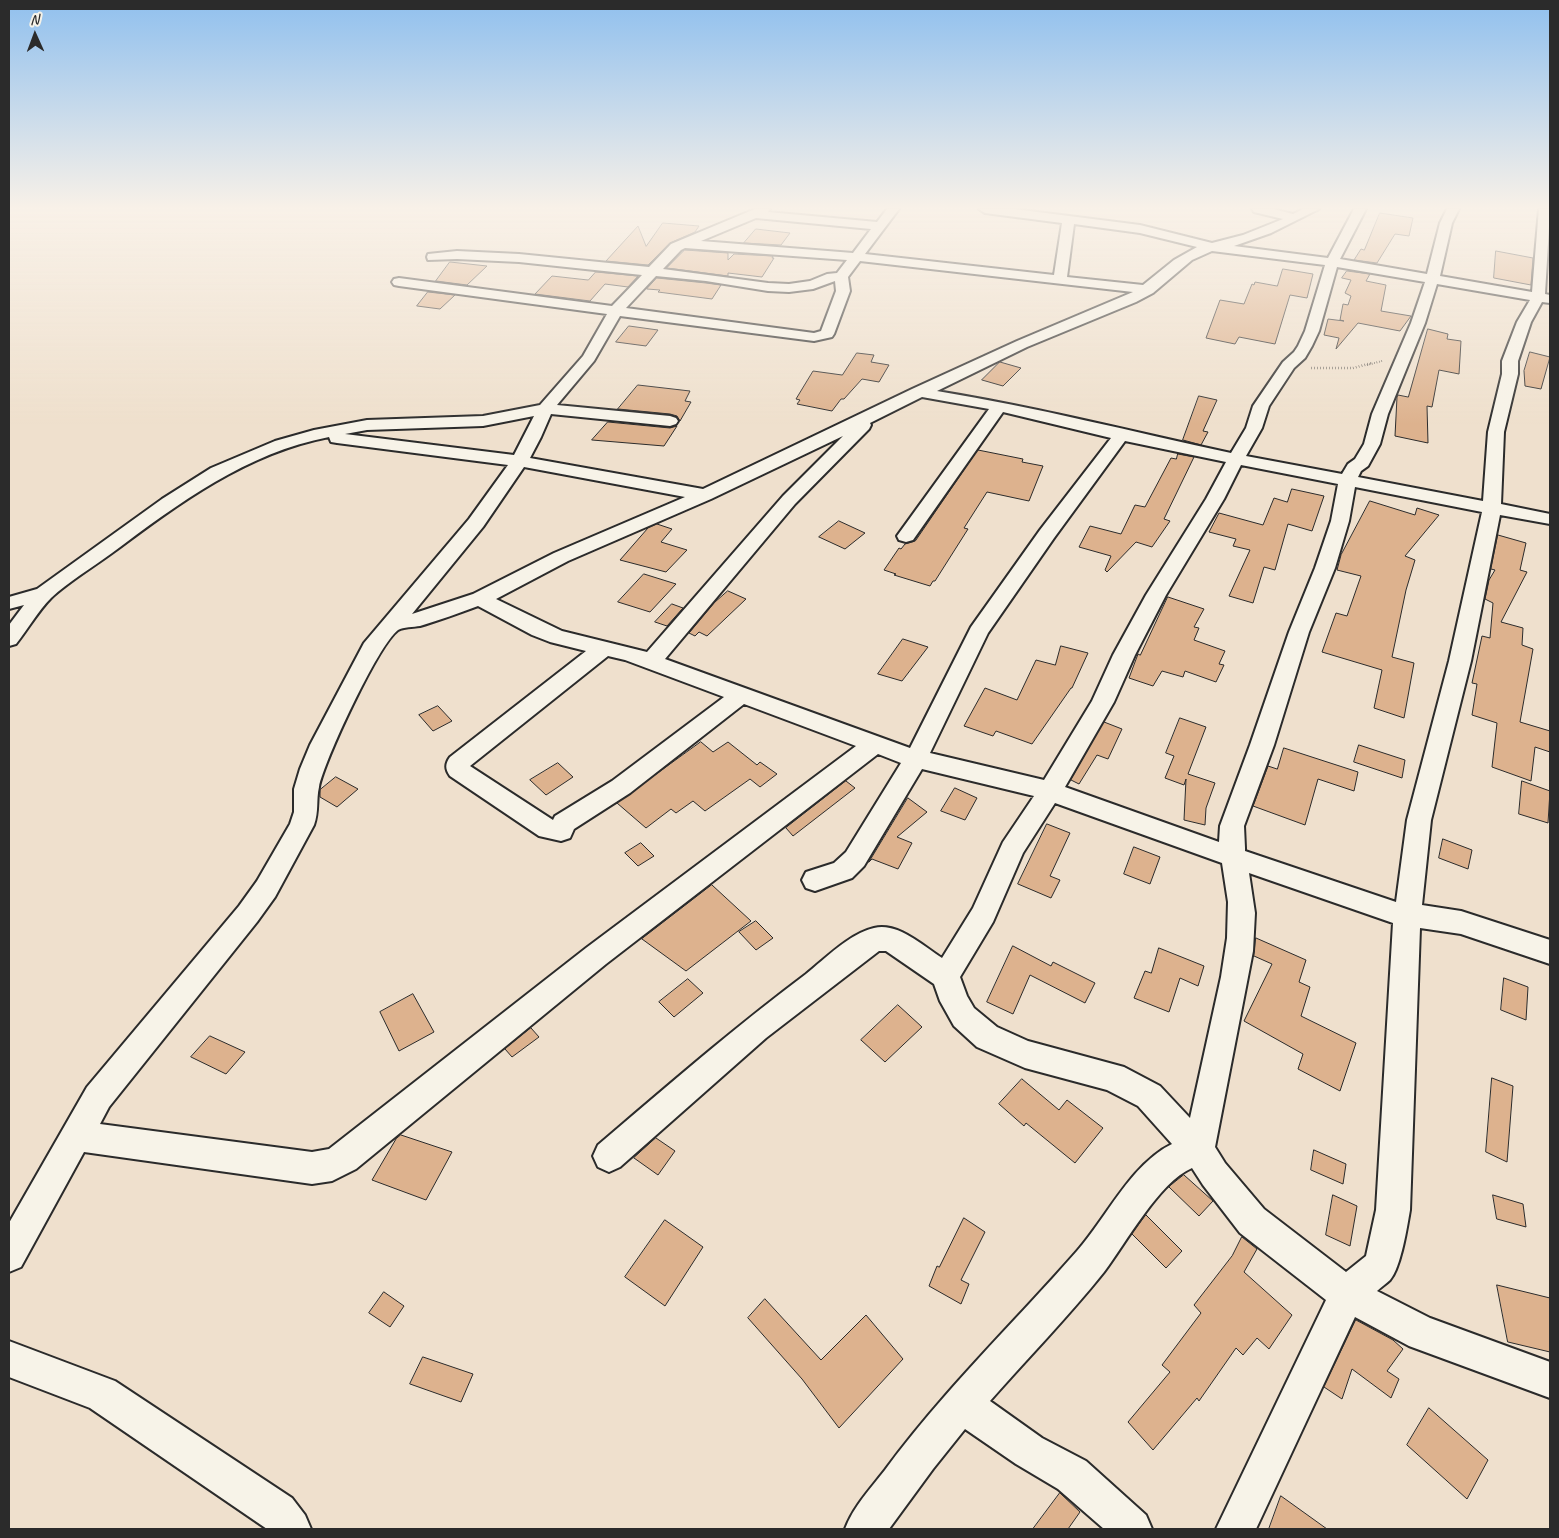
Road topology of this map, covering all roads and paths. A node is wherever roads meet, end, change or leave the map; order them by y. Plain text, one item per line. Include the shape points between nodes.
1 (643, 281) edge
2 (730, 281) edge
3 (823, 281) edge
4 (842, 281) edge
5 (1074, 281) edge
6 (1158, 281) edge
7 (1327, 281) edge
8 (1432, 281) edge
9 (1448, 281) edge
10 (1544, 281) edge
11 (399, 282) dead end
12 (1148, 290) junction
13 (1544, 298) edge
14 (616, 310) junction
15 (1404, 354) junction
16 (1288, 365) junction
17 (918, 392) junction
18 (999, 406) junction
19 (545, 409) junction
20 (876, 413) junction
21 (670, 421) dead end
22 (314, 435) junction
23 (1121, 435) junction
24 (1236, 459) junction
25 (519, 461) junction
26 (1347, 480) junction
27 (705, 495) junction
28 (1492, 509) junction
29 (1550, 519) edge
30 (906, 536) dead end
31 (44, 594) junction
32 (414, 599) junction
33 (480, 599) junction
34 (9, 603) edge
35 (441, 612) junction
36 (390, 624) junction
37 (9, 640) edge
38 (604, 648) junction
39 (651, 662) junction
40 (743, 694) junction
41 (874, 745) junction
42 (916, 760) junction
43 (1050, 791) junction
44 (1233, 858) junction
45 (816, 880) dead end
46 (1407, 916) junction
47 (1547, 945) edge
48 (946, 976) junction
49 (77, 1136) junction
50 (1199, 1150) junction
51 (609, 1156) dead end
52 (9, 1255) edge
53 (1347, 1294) junction
54 (9, 1359) edge
55 (1550, 1380) edge
56 (962, 1404) junction
57 (291, 1529) edge
58 (865, 1529) edge
59 (1132, 1529) edge
60 (1236, 1529) edge

1 - 14 street
2 - 3 street via 789,288
4 - 14 street via 843,292 828,331 814,337
5 - 12 street
6 - 12 street
7 - 16 street via 1312,331 1300,355
8 - 15 street
9 - 13 street
10 - 13 street
11 - 14 street
12 - 17 street
13 - 28 street via 1524,322 1510,361 1510,374 1496,432
14 - 19 street via 590,358
15 - 16 path via 1353,368
15 - 26 street via 1380,414 1372,444
16 - 24 street via 1262,406 1254,428
17 - 18 street
17 - 20 street
18 - 23 street
18 - 30 street
19 - 21 street
19 - 22 street via 482,421 367,425
19 - 25 street
20 - 27 street
20 - 39 street via 789,500
22 - 25 street
22 - 31 street via 217,472 168,503
23 - 24 street
23 - 42 street via 978,632
24 - 26 street
24 - 43 street via 1215,500 1156,595 1103,702
25 - 27 street
25 - 32 street via 476,523
26 - 28 street
26 - 44 street via 1340,521 1325,568 1299,632 1232,826
27 - 33 street via 561,556
28 - 29 street
28 - 46 street via 1460,661 1419,820
31 - 34 street
31 - 37 street
32 - 35 street via 423,608
32 - 36 street
33 - 35 street
33 - 38 street via 539,630
35 - 36 street
36 - 49 street via 364,661 322,745 306,789 305,818 266,888 98,1097
38 - 39 street
38 - 40 street via 458,763 458,770 548,829 561,831 564,823 621,787
39 - 40 street via 728,692
40 - 41 street
41 - 42 street
41 - 49 street via 596,956 345,1158 332,1165 312,1168
42 - 43 street
42 - 45 street via 856,859 843,870
43 - 44 street
43 - 48 street via 1012,849 984,914
44 - 46 street
44 - 50 street via 1240,885 1241,929 1232,991
46 - 47 street via 1450,919
46 - 53 street via 1393,1210 1378,1267
48 - 50 street via 950,992 964,1017 987,1037 1025,1054 1113,1077 1133,1086 1149,1096
48 - 51 street via 892,940 876,939 864,945 756,1029
49 - 52 street
50 - 53 street via 1252,1221
50 - 56 street via 1167,1164 1091,1261
53 - 55 street via 1422,1333
53 - 60 street
54 - 57 street via 102,1394 278,1512
56 - 58 street via 919,1455
56 - 59 street via 1029,1451 1072,1475

